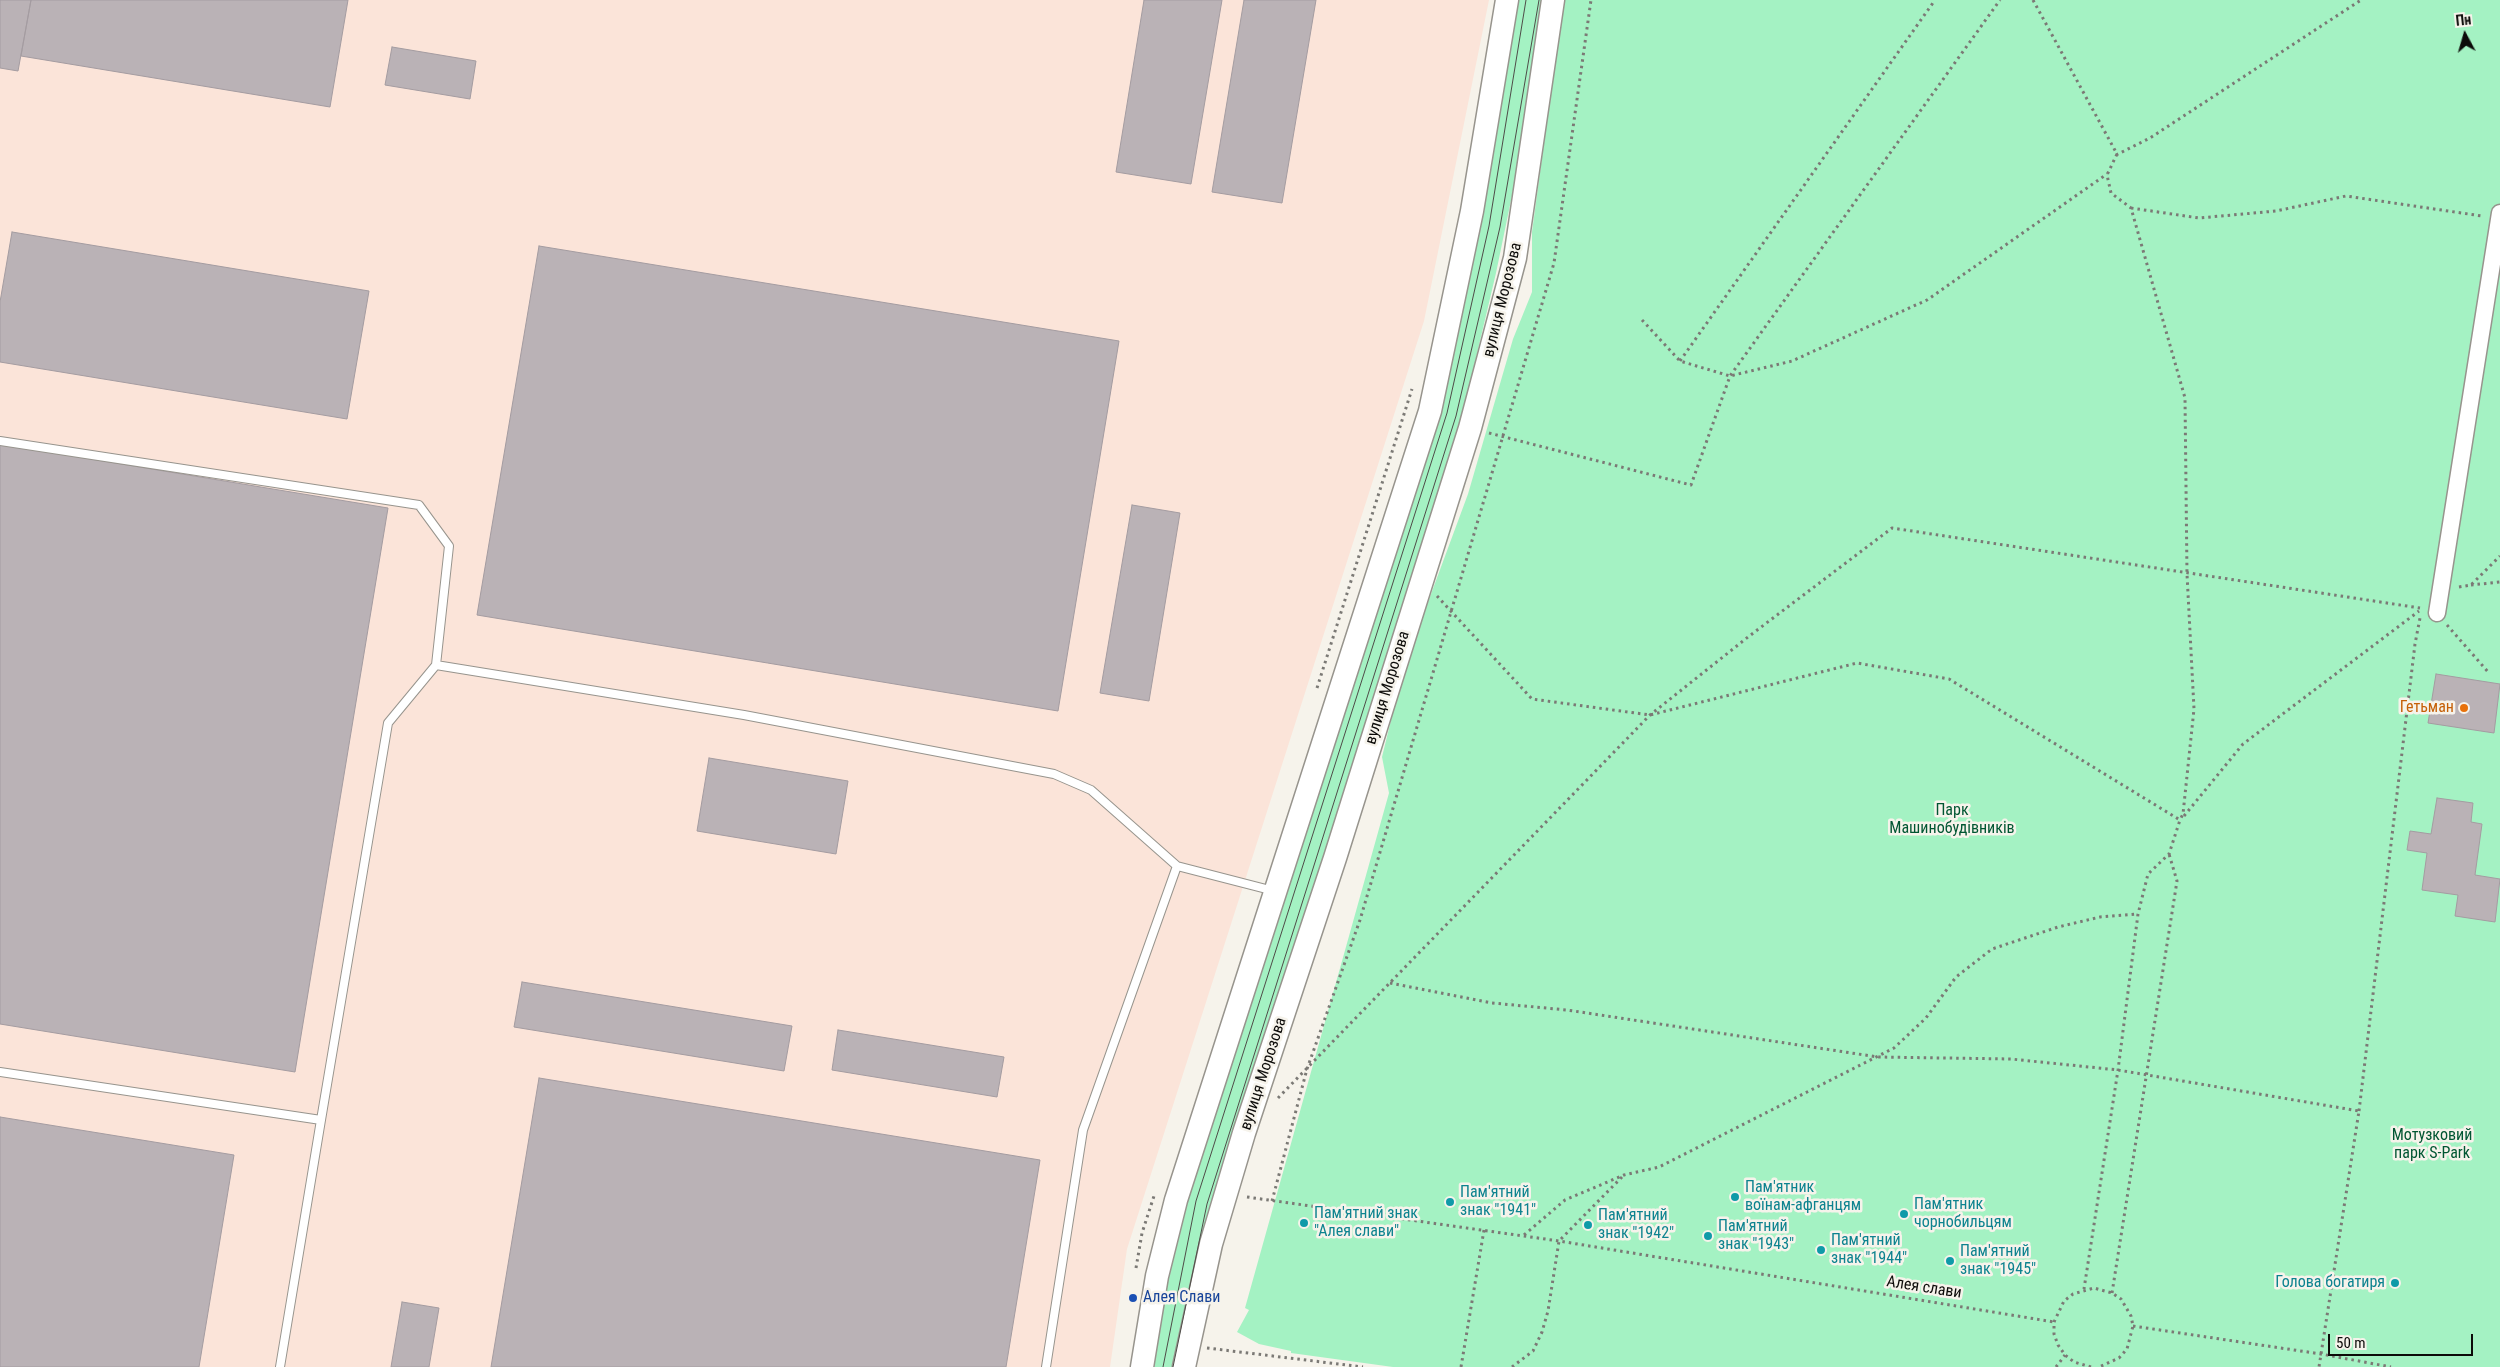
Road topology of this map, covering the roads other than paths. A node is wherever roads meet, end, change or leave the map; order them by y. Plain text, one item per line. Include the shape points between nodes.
1 (1507, 0) edge
2 (1552, 0) edge
3 (2500, 216) edge
4 (0, 441) edge
5 (2430, 611) road end
6 (436, 665) junction
7 (1177, 866) junction
8 (1276, 892) junction
9 (0, 1072) edge
10 (321, 1120) junction
11 (1186, 1356) edge
12 (280, 1367) edge
13 (1046, 1367) edge
14 (1142, 1367) edge

1 - 8 main road via 1472,211 1430,411
2 - 11 main road, вулиця Морозова via 1515,258 1470,428 1226,1194
3 - 5 street via 2441,590
4 - 6 lane via 419,505 449,546
6 - 7 lane via 744,715 1054,774 1091,790
6 - 10 lane via 388,723
7 - 8 lane
7 - 13 lane via 1083,1130
8 - 14 main road via 1176,1200 1157,1276
9 - 10 lane
10 - 12 lane

